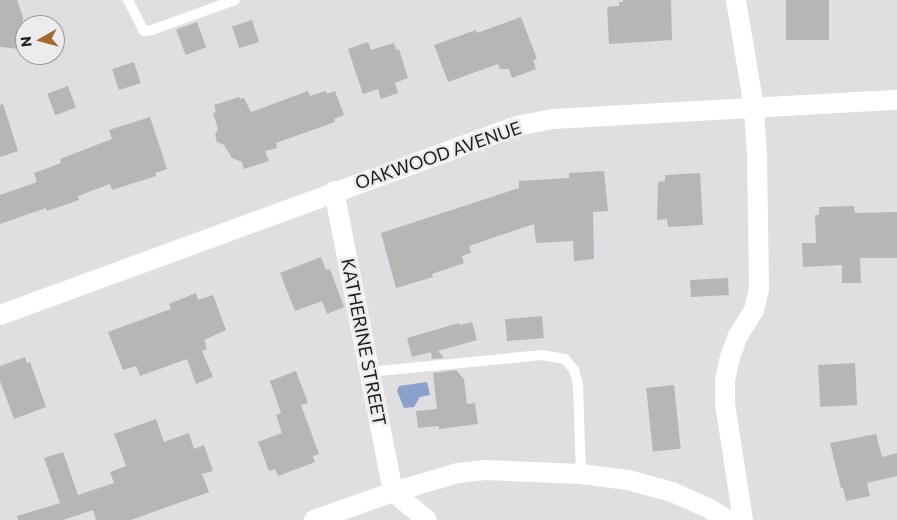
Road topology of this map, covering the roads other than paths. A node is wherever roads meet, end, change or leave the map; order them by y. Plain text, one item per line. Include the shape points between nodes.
1 (128, 0) edge
2 (235, 0) edge
3 (736, 0) edge
4 (897, 100) edge
5 (754, 108) junction
6 (334, 192) junction
7 (0, 315) edge
8 (369, 372) junction
9 (581, 474) junction
10 (393, 492) junction
11 (314, 520) edge
12 (427, 520) edge
13 (728, 520) edge
14 (743, 520) edge

1 - 2 lane via 144,31
3 - 5 street
4 - 5 street, OAKWOOD AVENUE
5 - 6 street, OAKWOOD AVENUE via 544,120 517,126
5 - 14 street via 759,289 754,310 730,357 725,381 725,404
6 - 7 street, OAKWOOD AVENUE
6 - 8 street, KATHERINE STREET
8 - 9 lane via 542,355 566,359 574,370 578,385
8 - 10 street, KATHERINE STREET
9 - 10 street via 485,470 458,473
9 - 13 street via 628,480 672,492
10 - 11 street
10 - 12 street

